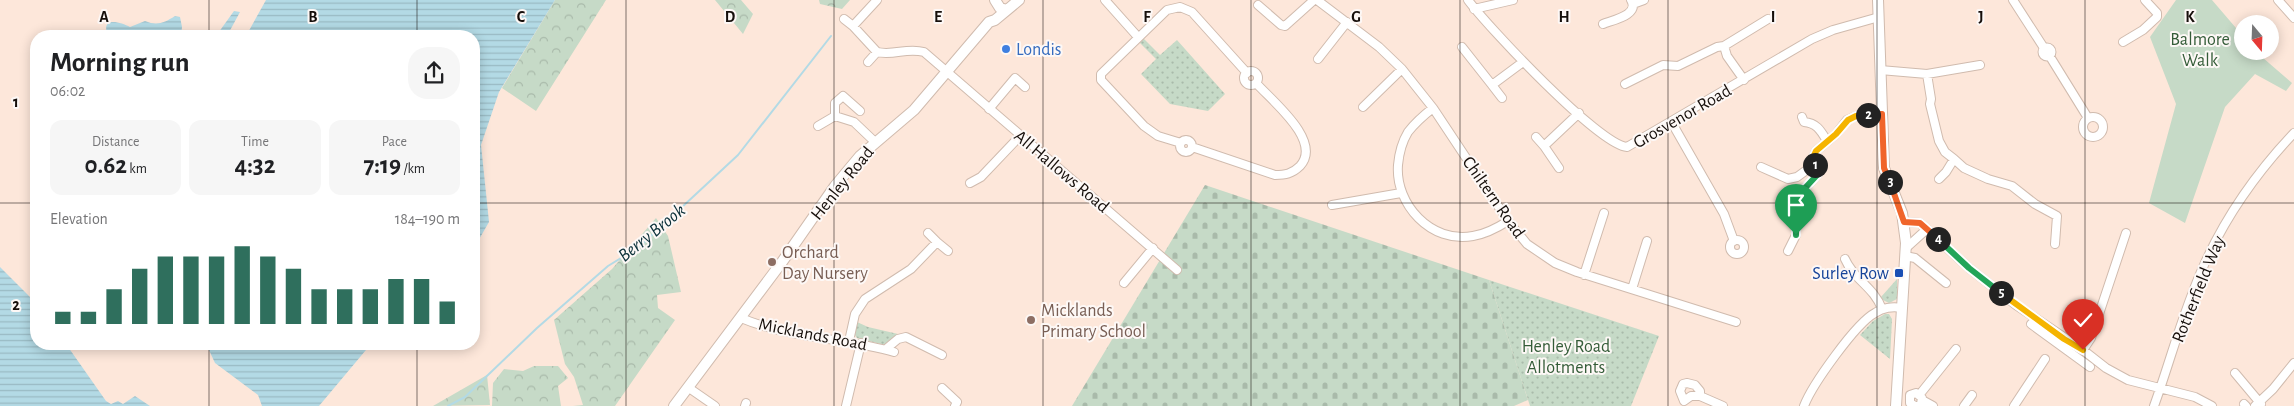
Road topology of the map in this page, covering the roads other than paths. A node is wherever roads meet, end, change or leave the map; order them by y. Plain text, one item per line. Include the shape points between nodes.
1 (877, 0) edge
2 (1019, 0) edge
3 (1105, 0) edge
4 (1468, 0) edge
5 (1513, 0) edge
6 (1644, 0) edge
7 (1878, 0) edge
8 (2013, 0) edge
9 (2145, 0) edge
10 (2278, 0) edge
11 (1318, 1) edge
12 (1632, 2) edge
13 (1004, 3) edge
14 (1258, 5) dead end
15 (1474, 9) junction
16 (1879, 16) junction
17 (2294, 18) edge
18 (844, 19) dead end
19 (1768, 19) dead end
20 (1347, 22) junction
21 (1604, 24) dead end
22 (853, 26) junction
23 (1138, 37) junction
24 (2123, 42) dead end
25 (1724, 46) junction
26 (1462, 47) dead end
27 (877, 52) junction
28 (1318, 59) dead end
29 (868, 62) dead end
30 (1523, 62) junction
31 (1980, 65) dead end
32 (1402, 69) junction
33 (1880, 70) junction
34 (947, 73) junction
35 (1927, 74) junction
36 (1744, 80) junction
37 (1625, 84) dead end
38 (1492, 85) junction
39 (1025, 87) dead end
40 (1502, 98) dead end
41 (1364, 107) dead end
42 (1433, 108) junction
43 (989, 109) junction
44 (860, 111) dead end
45 (1579, 113) junction
46 (1882, 114) junction
47 (835, 116) junction
48 (1802, 117) dead end
49 (2088, 118) dead end
50 (1672, 123) junction
51 (818, 126) dead end
52 (2294, 133) edge
53 (1020, 136) junction
54 (1536, 137) dead end
55 (1827, 141) junction
56 (875, 142) junction
57 (1544, 146) junction
58 (1954, 159) junction
59 (1811, 162) junction
60 (1761, 167) dead end
61 (1559, 168) dead end
62 (1939, 179) dead end
63 (970, 183) dead end
64 (1401, 193) junction
65 (1332, 205) dead end
66 (1604, 213) dead end
67 (1508, 221) junction
68 (1904, 222) junction
69 (1927, 229) junction
70 (928, 233) dead end
71 (2126, 233) dead end
72 (1647, 241) dead end
73 (1734, 241) dead end
74 (937, 242) junction
75 (2056, 244) dead end
76 (1153, 248) junction
77 (948, 250) dead end
78 (1788, 251) dead end
79 (1906, 252) junction
80 (1845, 259) dead end
81 (1177, 270) dead end
82 (1584, 275) junction
83 (1124, 283) dead end
84 (1946, 283) dead end
85 (1632, 289) junction
86 (1901, 308) junction
87 (1882, 309) junction
88 (741, 318) junction
89 (1736, 322) dead end
90 (2031, 324) dead end
91 (849, 341) junction
92 (861, 343) junction
93 (1956, 349) dead end
94 (2082, 349) junction
95 (942, 355) dead end
96 (2074, 356) junction
97 (2045, 359) dead end
98 (2294, 363) edge
99 (2090, 367) dead end
100 (2025, 370) dead end
101 (2234, 373) dead end
102 (2032, 376) junction
103 (689, 388) junction
104 (942, 388) dead end
105 (2161, 388) junction
106 (1972, 394) dead end
107 (1700, 396) junction
108 (958, 403) edge
109 (1916, 403) edge
110 (1683, 404) edge
111 (2259, 405) edge
112 (674, 406) edge
113 (715, 406) edge
114 (846, 406) edge
115 (1723, 406) edge
116 (1804, 406) edge
117 (1896, 406) edge
118 (1934, 406) edge
119 (1964, 406) edge
120 (2014, 406) edge
121 (2154, 406) edge
122 (2212, 406) edge

1 - 22 street
2 - 13 main road, Henley Road
3 - 23 street
4 - 15 street, Grosvenor Road
5 - 15 street
6 - 12 street
7 - 16 main road
8 - 49 street via 2044,48 2043,55 2049,56
9 - 24 street via 2157,16 2143,30 2131,32
10 - 17 street
11 - 14 street via 1285,26
11 - 20 street, Chiltern Road
12 - 21 street via 1632,10 1627,15
13 - 34 main road, Henley Road via 995,20 989,22
15 - 30 street, Grosvenor Road
16 - 33 main road
16 - 36 street, Grosvenor Road via 1812,39
18 - 22 street
19 - 25 street
20 - 28 street
20 - 32 street, Chiltern Road
22 - 27 street
23 - 23 street via 1167,10 1180,7 1192,12 1247,73 1246,83 1256,83 1302,134 1307,146 1304,161 1286,175 1275,175 1192,148 1185,151 1181,143 1158,136 1144,126 1101,80 1100,74
25 - 36 street
25 - 37 street via 1717,46 1678,66 1663,65
26 - 38 street
27 - 29 street
27 - 34 street, All Hallows Road via 894,54 914,49 924,52
30 - 38 street
30 - 45 street, Grosvenor Road
31 - 35 street
32 - 41 street
32 - 42 street, Chiltern Road
33 - 35 street
33 - 46 main road
34 - 43 street, All Hallows Road
34 - 56 main road, Henley Road via 914,110
35 - 58 street via 1930,104 1940,142
36 - 50 street, Grosvenor Road
38 - 40 street
39 - 43 street via 1015,78
42 - 64 street via 1408,133 1399,152 1397,177
42 - 67 street, Chiltern Road
43 - 53 street, All Hallows Road
44 - 47 street via 843,96 835,103
45 - 50 street, Grosvenor Road via 1622,147 1633,146
45 - 57 street
46 - 55 street via 1856,116
46 - 68 main road via 1884,168
47 - 51 street
47 - 56 street via 854,122
48 - 55 street via 1804,122 1818,126
50 - 73 street via 1724,214
52 - 105 street, Rotherfield Way via 2248,188 2215,242 2179,328
53 - 63 street via 984,180
53 - 76 street, All Hallows Road
54 - 57 street
55 - 59 street via 1816,151
56 - 88 main road, Henley Road via 835,186
57 - 61 street
58 - 62 street
58 - 75 street via 1964,168 2012,186 2035,204 2060,214
59 - 60 street via 1797,177 1788,179
59 - 78 street via 1818,168 1818,174 1794,200 1799,212 1796,235
64 - 65 street
64 - 67 street via 1424,223 1452,236 1471,237 1486,233
66 - 82 street
67 - 82 street, Chiltern Road via 1527,244 1555,263
68 - 69 street via 1916,222
68 - 79 main road
69 - 79 street
69 - 94 street via 2016,305
70 - 74 street
71 - 94 street via 2091,338
72 - 85 street
74 - 77 street
74 - 91 street via 911,269 865,299 855,314
76 - 81 street, All Hallows Road
76 - 83 street
79 - 84 street
79 - 86 main road
80 - 87 street via 1849,270 1875,294
82 - 85 street, Chiltern Road
85 - 89 street, Chiltern Road via 1720,322
86 - 87 street
86 - 117 main road
87 - 116 street via 1866,319 1818,380
88 - 91 street, Micklands Road
88 - 103 main road, Henley Road
90 - 96 street
91 - 92 street, Micklands Road
92 - 95 street, Micklands Road via 890,351 898,339 906,337
92 - 114 street
93 - 109 street
94 - 96 street
94 - 105 street via 2128,380
96 - 99 street
97 - 102 street
98 - 111 street
100 - 102 street
101 - 111 street
102 - 120 street
103 - 112 main road, Henley Road
103 - 113 street
104 - 108 street
105 - 121 street, Rotherfield Way
105 - 122 street via 2195,397
106 - 119 street
107 - 110 street via 1691,396
107 - 110 street via 1695,385 1683,384 1680,391
107 - 115 street
109 - 118 street

